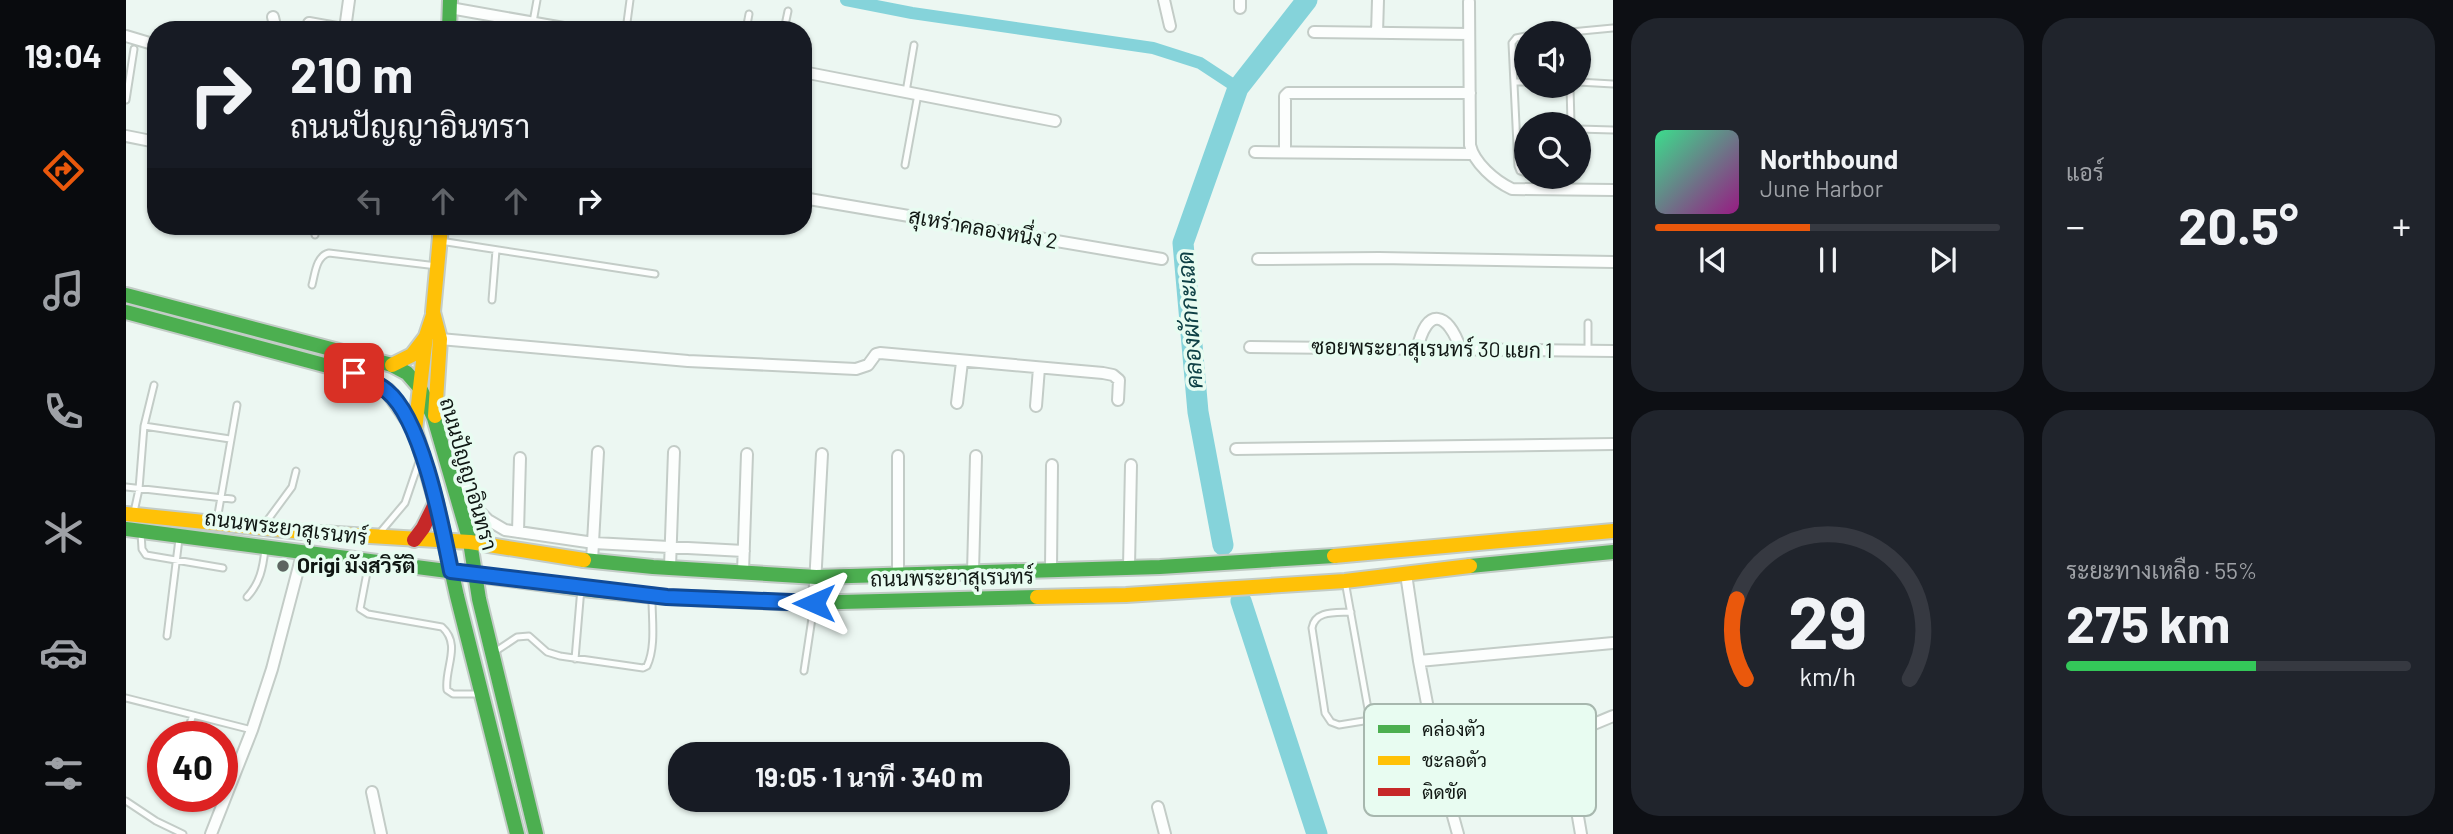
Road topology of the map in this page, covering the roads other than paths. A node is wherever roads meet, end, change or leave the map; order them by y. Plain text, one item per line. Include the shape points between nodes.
1 (349, 0) edge
2 (480, 0) edge
3 (537, 0) edge
4 (630, 0) edge
5 (1164, 0) edge
6 (1378, 0) edge
7 (1469, 2) dead end
8 (450, 4) edge
9 (788, 11) dead end
10 (479, 13) junction
11 (749, 14) dead end
12 (273, 17) dead end
13 (274, 21) edge
14 (347, 21) edge
15 (527, 21) edge
16 (533, 21) edge
17 (627, 21) edge
18 (748, 21) edge
19 (786, 21) edge
20 (1170, 26) dead end
21 (1613, 28) edge
22 (1591, 30) edge
23 (1314, 32) dead end
24 (1377, 33) junction
25 (1469, 34) junction
26 (126, 36) edge
27 (1514, 40) edge
28 (147, 42) edge
29 (914, 46) dead end
30 (134, 50) dead end
31 (812, 74) edge
32 (1514, 82) edge
33 (1591, 83) edge
34 (1613, 84) edge
35 (912, 93) junction
36 (1470, 93) junction
37 (126, 100) edge
38 (1055, 121) dead end
39 (1591, 129) edge
40 (1613, 130) edge
41 (126, 136) edge
42 (147, 140) edge
43 (1255, 152) dead end
44 (1285, 152) junction
45 (1472, 153) junction
46 (905, 165) dead end
47 (1613, 190) edge
48 (812, 200) edge
49 (440, 235) edge
50 (440, 241) junction
51 (496, 250) junction
52 (1163, 259) dead end
53 (1258, 259) dead end
54 (1613, 262) edge
55 (437, 266) junction
56 (655, 274) dead end
57 (312, 285) dead end
58 (126, 295) edge
59 (492, 300) dead end
60 (126, 312) edge
61 (1588, 323) dead end
62 (433, 337) junction
63 (1250, 347) dead end
64 (1417, 350) junction
65 (1461, 350) junction
66 (1588, 351) junction
67 (1613, 351) edge
68 (962, 362) junction
69 (392, 365) junction
70 (1039, 368) junction
71 (154, 385) dead end
72 (420, 388) junction
73 (1118, 400) dead end
74 (957, 403) dead end
75 (237, 405) dead end
76 (1036, 406) dead end
77 (435, 423) junction
78 (144, 426) junction
79 (415, 430) junction
80 (230, 439) junction
81 (1613, 444) edge
82 (1236, 449) dead end
83 (598, 452) dead end
84 (674, 452) dead end
85 (458, 453) dead end
86 (421, 454) junction
87 (747, 454) dead end
88 (822, 454) dead end
89 (898, 456) dead end
90 (976, 456) dead end
91 (520, 458) dead end
92 (1052, 465) dead end
93 (1131, 465) dead end
94 (296, 471) dead end
95 (126, 487) edge
96 (139, 489) junction
97 (220, 498) junction
98 (232, 499) dead end
99 (436, 502) junction
100 (130, 514) edge
101 (216, 523) junction
102 (262, 528) junction
103 (134, 530) edge
104 (1613, 531) edge
105 (518, 532) junction
106 (180, 536) junction
107 (376, 537) junction
108 (414, 540) junction
109 (445, 541) junction
110 (470, 542) junction
111 (594, 543) junction
112 (265, 546) junction
113 (669, 548) junction
114 (303, 551) junction
115 (744, 551) junction
116 (1613, 552) edge
117 (370, 559) junction
118 (177, 561) junction
119 (592, 561) junction
120 (420, 566) junction
121 (670, 567) junction
122 (1129, 567) junction
123 (223, 568) dead end
124 (1051, 569) junction
125 (451, 571) junction
126 (743, 572) junction
127 (974, 572) junction
128 (473, 574) junction
129 (898, 574) junction
130 (1406, 574) junction
131 (816, 577) junction
132 (508, 579) junction
133 (1345, 581) junction
134 (581, 588) junction
135 (457, 596) junction
136 (652, 596) junction
137 (247, 597) dead end
138 (479, 599) junction
139 (814, 603) junction
140 (1351, 612) junction
141 (167, 636) dead end
142 (1613, 643) edge
143 (492, 654) junction
144 (575, 659) junction
145 (1419, 661) junction
146 (804, 671) dead end
147 (482, 694) junction
148 (126, 698) edge
149 (1367, 704) edge
150 (1427, 704) edge
151 (193, 715) junction
152 (1613, 716) edge
153 (191, 721) edge
154 (1364, 721) edge
155 (1596, 723) edge
156 (252, 730) junction
157 (372, 792) dead end
158 (126, 801) edge
159 (1158, 807) dead end
160 (1453, 816) edge
161 (1578, 816) edge
162 (183, 834) edge
163 (211, 834) edge
164 (380, 834) edge
165 (517, 834) edge
166 (536, 834) edge
167 (1165, 834) edge
168 (1458, 834) edge
169 (1581, 834) edge

1 - 14 street
2 - 10 street
3 - 16 lane
4 - 17 lane
5 - 20 street
6 - 24 street
7 - 25 street
8 - 10 street
9 - 19 lane
10 - 15 street
11 - 18 lane
12 - 13 street
21 - 22 lane
23 - 24 street
24 - 25 street
25 - 36 street
26 - 28 street
27 - 32 lane
29 - 35 lane
30 - 37 lane
31 - 35 street
33 - 34 lane
35 - 38 street
35 - 46 lane
36 - 44 street via 1288,93
36 - 45 street
39 - 40 lane
41 - 42 street
43 - 44 street
44 - 45 street
45 - 47 street via 1512,188
48 - 52 street, สุเหร่าคลองหนึ่ง 2
49 - 50 street
50 - 51 lane
50 - 55 street
51 - 56 lane
51 - 59 lane
53 - 54 street
55 - 57 lane via 329,253 319,259
55 - 62 street
58 - 69 street, ถนนปัญญาอินทรา
60 - 79 street, ถนนปัญญาอินทรา via 354,373 388,391
61 - 66 lane
62 - 68 street via 688,361 834,369 863,368 880,353
62 - 69 street via 405,361
62 - 72 street
62 - 77 street
63 - 64 street, ซอยพระยาสุเรนทร์ 30 แยก 1
64 - 65 street, ซอยพระยาสุเรนทร์ 30 แยก 1
64 - 65 street via 1422,331 1434,318 1446,321
65 - 66 street, ซอยพระยาสุเรนทร์ 30 แยก 1
66 - 67 street, ซอยพระยาสุเรนทร์ 30 แยก 1
68 - 70 street
68 - 74 street
69 - 72 street, ถนนปัญญาอินทรา
70 - 73 street via 1114,375 1120,384
70 - 76 street
71 - 78 lane
72 - 77 street, ถนนปัญญาอินทรา
72 - 79 street
75 - 80 lane
77 - 79 street via 422,432
77 - 110 street, ถนนปัญญาอินทรา
78 - 80 lane
78 - 96 lane
79 - 86 street, ถนนปัญญาอินทรา
80 - 97 lane
81 - 82 street
83 - 111 street
84 - 113 street
85 - 105 street via 468,500 494,525
86 - 99 street, ถนนปัญญาอินทรา
86 - 107 lane via 405,503
87 - 115 street
88 - 131 street
89 - 129 street
90 - 127 street
91 - 105 street
92 - 124 street
93 - 122 street
94 - 102 lane via 292,487
95 - 96 lane
96 - 97 lane
96 - 100 lane
97 - 98 lane
97 - 101 lane
99 - 108 street
99 - 109 street, ถนนปัญญาอินทรา
100 - 101 street, ถนนพระยาสุเรนทร์
101 - 102 street, ถนนพระยาสุเรนทร์
102 - 107 street, ถนนพระยาสุเรนทร์
103 - 106 street, ถนนพระยาสุเรนทร์
103 - 118 lane via 146,555
104 - 122 street, ถนนพระยาสุเรนทร์ via 1366,554
105 - 111 street
106 - 112 street, ถนนพระยาสุเรนทร์
106 - 118 lane
107 - 108 street, ถนนพระยาสุเรนทร์
108 - 109 street, ถนนพระยาสุเรนทร์
109 - 110 street, ถนนพระยาสุเรนทร์
109 - 125 street, ถนนปัญญาอินทรา
110 - 119 street, ถนนพระยาสุเรนทร์
110 - 128 street, ถนนปัญญาอินทรา
111 - 113 street
111 - 119 street
112 - 114 street, ถนนพระยาสุเรนทร์
112 - 137 lane via 257,586
113 - 115 street
113 - 121 street
114 - 117 street, ถนนพระยาสุเรนทร์
114 - 156 street
115 - 126 street
116 - 130 street, ถนนพระยาสุเรนทร์
117 - 120 street, ถนนพระยาสุเรนทร์
117 - 147 lane via 360,609 442,627 453,647 447,690
118 - 123 lane
118 - 141 lane
119 - 121 street, ถนนพระยาสุเรนทร์
120 - 125 street, ถนนพระยาสุเรนทร์
120 - 135 street
121 - 126 street, ถนนพระยาสุเรนทร์
122 - 124 street, ถนนพระยาสุเรนทร์
124 - 127 street, ถนนพระยาสุเรนทร์
125 - 128 street, ถนนพระยาสุเรนทร์
125 - 135 street, ถนนปัญญาอินทรา
126 - 131 street, ถนนพระยาสุเรนทร์
127 - 129 street, ถนนพระยาสุเรนทร์
128 - 132 street, ถนนพระยาสุเรนทร์
128 - 138 street, ถนนปัญญาอินทรา
129 - 131 street, ถนนพระยาสุเรนทร์
130 - 133 street, ถนนพระยาสุเรนทร์
130 - 145 street
131 - 139 street
132 - 134 street, ถนนพระยาสุเรนทร์
132 - 138 street
133 - 139 street, ถนนพระยาสุเรนทร์ via 1126,595
133 - 140 lane
134 - 136 street, ถนนพระยาสุเรนทร์
134 - 144 lane
135 - 147 street, ถนนปัญญาอินทรา
136 - 139 street, ถนนพระยาสุเรนทร์
136 - 144 lane via 652,648 647,666
138 - 143 street, ถนนปัญญาอินทรา
139 - 146 lane
140 - 149 lane
140 - 154 lane via 1320,615 1312,628 1325,713 1339,724
142 - 145 street
143 - 144 lane via 517,637 529,636 547,652
143 - 166 street, ถนนปัญญาอินทรา
145 - 150 street
147 - 165 street, ถนนปัญญาอินทรา
148 - 151 lane
151 - 153 lane
151 - 156 lane
152 - 155 street
156 - 163 street
157 - 164 street
158 - 162 lane
159 - 167 street
160 - 168 street
161 - 169 street

